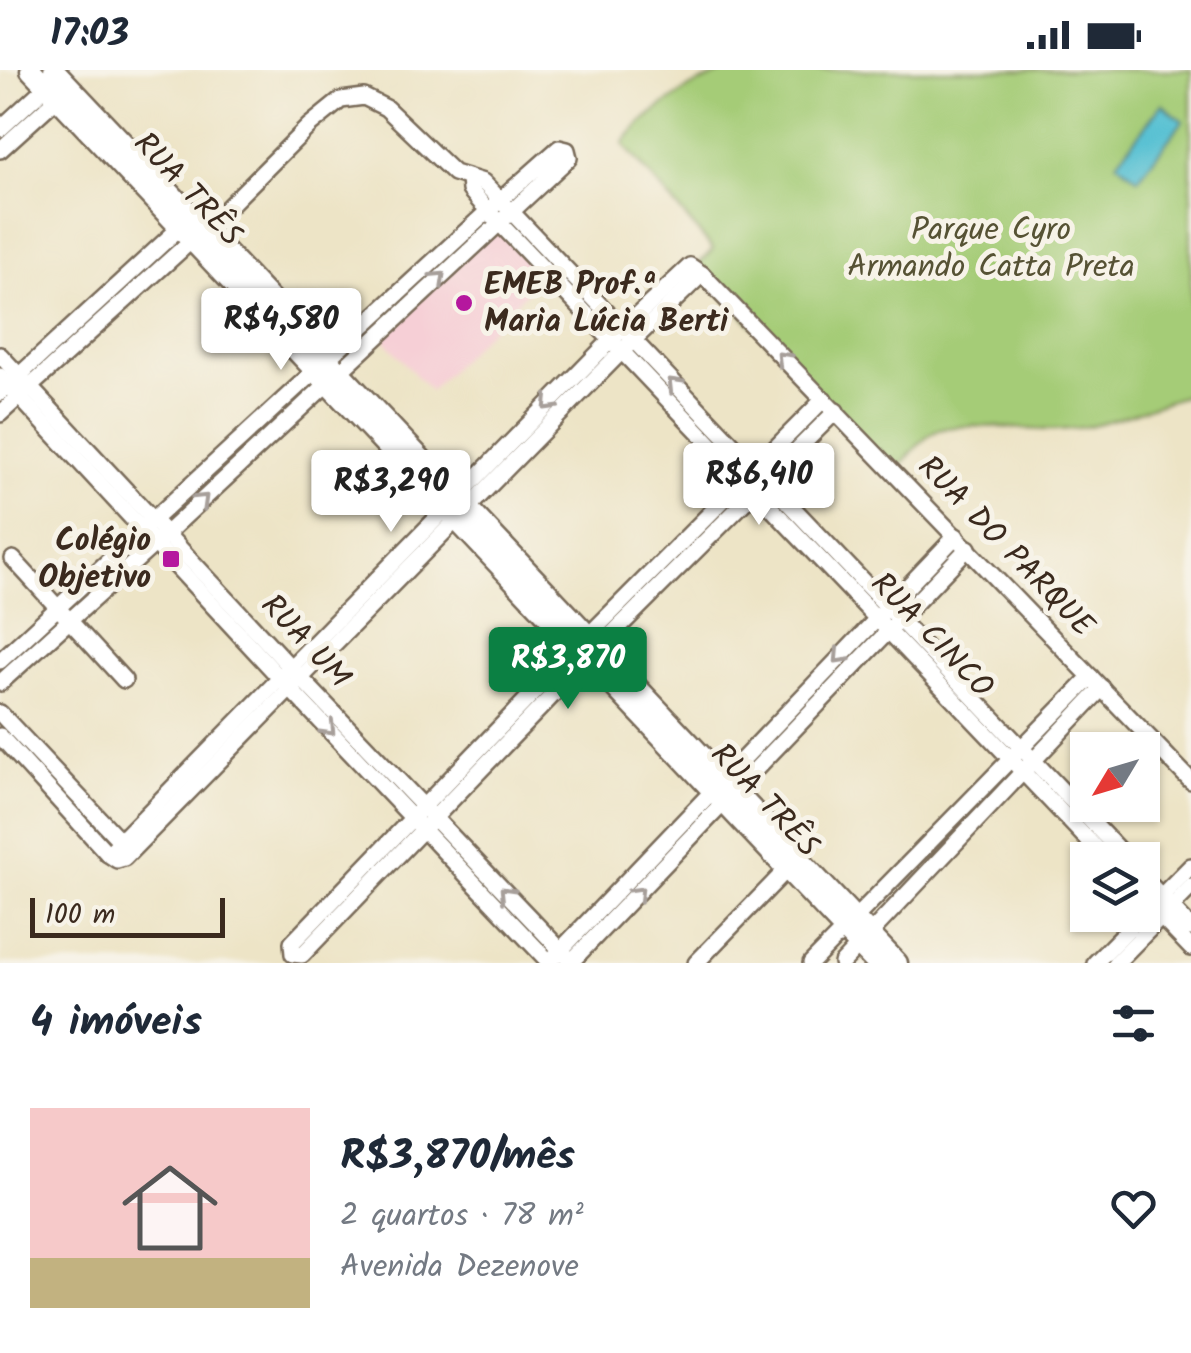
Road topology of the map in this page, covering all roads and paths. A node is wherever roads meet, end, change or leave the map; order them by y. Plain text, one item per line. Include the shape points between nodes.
1 (31, 70) edge
2 (57, 83) edge
3 (0, 129) edge
4 (0, 150) edge
5 (500, 211) junction
6 (192, 227) junction
7 (622, 340) junction
8 (0, 355) edge
9 (327, 371) junction
10 (13, 386) edge
11 (824, 399) junction
12 (836, 412) junction
13 (0, 414) edge
14 (754, 479) junction
15 (458, 509) junction
16 (156, 531) junction
17 (962, 542) junction
18 (13, 559) dead end
19 (882, 612) junction
20 (64, 614) junction
21 (895, 626) junction
22 (588, 647) junction
23 (0, 661) edge
24 (124, 680) dead end
25 (291, 680) junction
26 (1097, 682) junction
27 (0, 683) edge
28 (0, 712) edge
29 (0, 736) edge
30 (1022, 759) junction
31 (1191, 781) edge
32 (725, 792) junction
33 (424, 817) junction
34 (1092, 842) edge
35 (1109, 842) edge
36 (121, 851) junction
37 (793, 864) junction
38 (1191, 866) edge
39 (1191, 887) edge
40 (1160, 903) edge
41 (1160, 904) edge
42 (1160, 906) edge
43 (1160, 908) edge
44 (849, 922) junction
45 (1191, 928) edge
46 (1129, 932) edge
47 (1138, 932) edge
48 (864, 939) junction
49 (1191, 948) edge
50 (561, 961) edge
51 (696, 963) edge
52 (812, 963) edge
53 (842, 963) edge
54 (876, 963) edge
55 (897, 963) edge
56 (1095, 963) edge
57 (1116, 963) edge

1 - 2 street, RUA TRÊS
2 - 3 street
2 - 4 street
2 - 6 street, RUA TRÊS
5 - 6 street, RUA CINCO via 483,182 454,172 386,108 364,97 341,100 270,168
5 - 7 street, RUA CINCO
5 - 9 street
6 - 9 street, RUA TRÊS
6 - 10 street
11 -> 7 street, RUA DO PARQUE via 699,270
7 - 14 street, RUA CINCO
7 - 15 street
8 - 10 street, RUA UM
9 - 15 street, RUA TRÊS
9 - 16 street
10 - 13 street
10 - 16 street, RUA UM
11 - 12 street, RUA DO PARQUE
11 - 14 street
12 - 14 street
12 - 17 street, RUA DO PARQUE
14 - 19 street, RUA CINCO
14 - 22 street
15 - 22 street, RUA TRÊS
15 - 25 street
16 - 20 street
16 - 25 street, RUA UM
17 - 19 street
17 - 21 street
17 - 26 street, RUA DO PARQUE
18 - 20 street
19 - 21 street, RUA CINCO
19 -> 32 street
20 - 23 street
20 - 24 street
20 - 27 street
21 - 30 street, RUA CINCO
21 - 32 street
22 - 32 street, RUA TRÊS
22 - 33 street
25 - 33 street, RUA UM
25 - 36 street
26 - 30 street
26 - 31 street, RUA DO PARQUE
28 - 36 street
29 - 36 street
30 - 34 street, RUA CINCO
30 - 35 street, RUA CINCO
30 - 44 street
30 - 48 street
32 - 37 street, RUA TRÊS
32 - 50 street
33 - 33 street via 292,943 293,954 302,955
33 - 50 street, RUA UM
37 - 44 street, RUA TRÊS
37 - 51 street
38 - 40 street
39 - 41 street
42 - 45 street
43 - 49 street
44 - 48 street, RUA TRÊS
44 - 52 street
46 - 56 street
47 - 57 street
48 - 53 street
48 - 54 street, RUA TRÊS
48 - 55 street, RUA TRÊS

